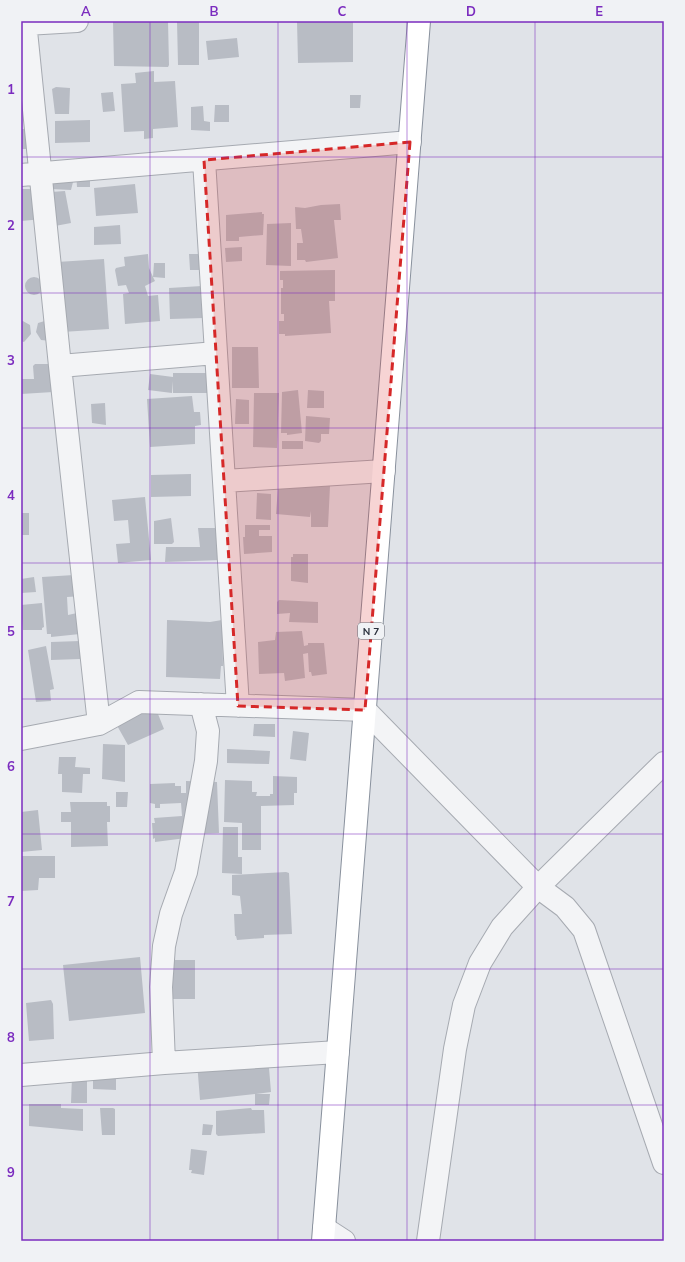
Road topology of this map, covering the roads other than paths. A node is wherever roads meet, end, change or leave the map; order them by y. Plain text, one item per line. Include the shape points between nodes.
1 (77, 21) edge
2 (419, 21) edge
3 (25, 22) edge
4 (410, 142) junction
5 (204, 160) junction
6 (31, 174) edge
7 (216, 353) junction
8 (60, 366) junction
9 (384, 471) junction
10 (224, 481) junction
11 (201, 704) junction
12 (238, 706) junction
13 (365, 710) junction
14 (99, 724) junction
15 (21, 739) edge
16 (664, 763) edge
17 (538, 887) junction
18 (338, 1052) junction
19 (164, 1063) junction
20 (21, 1076) edge
21 (664, 1164) edge
22 (323, 1234) edge
23 (344, 1241) edge
24 (428, 1241) edge

1 - 3 street
2 - 4 highway, N 7
3 - 6 street
4 - 5 street
4 - 9 highway, N 7
5 - 6 street
5 - 7 street
6 - 8 street
7 - 8 street
7 - 10 street
8 - 14 street
9 - 10 street
9 - 13 highway, N 7
10 - 12 street
11 - 12 street
11 - 14 street via 139,702
11 - 19 street via 208,731 206,761 186,872 171,914 164,946 161,987
12 - 13 street
13 - 17 street
13 - 18 highway, N 7
14 - 15 street
16 - 17 street
17 - 21 street via 565,907 584,930
17 - 24 street via 502,927 480,963 464,1005 455,1049
18 - 19 street
18 - 22 highway, N 7
19 - 20 street
22 - 23 street

